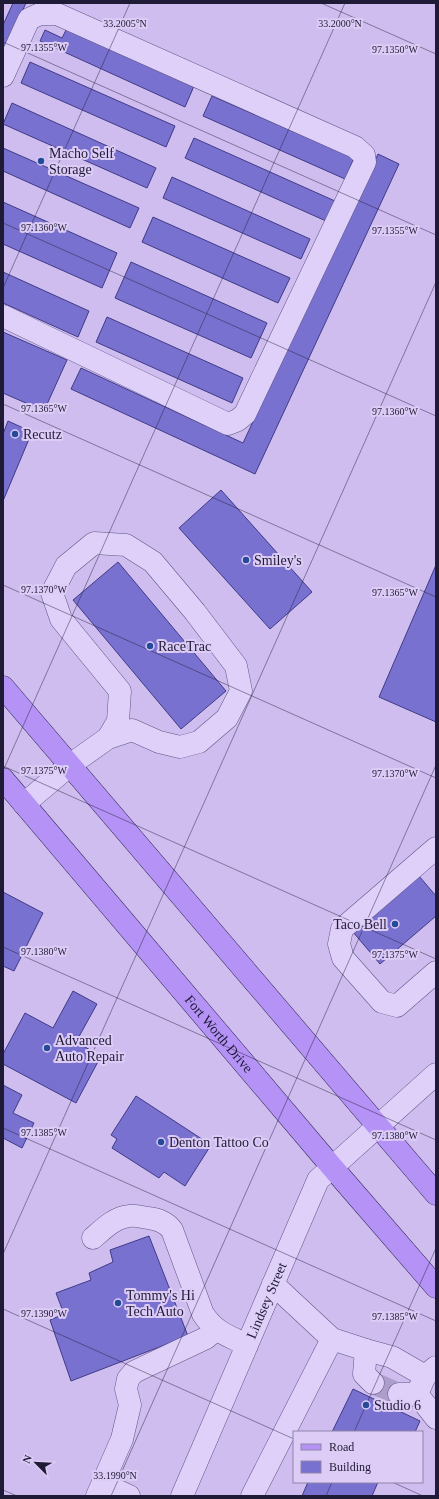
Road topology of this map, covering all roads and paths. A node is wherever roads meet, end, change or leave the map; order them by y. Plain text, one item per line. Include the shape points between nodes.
1 (3, 76) edge
2 (3, 316) edge
3 (3, 687) edge
4 (108, 738) junction
5 (70, 765) junction
6 (3, 779) edge
7 (24, 804) junction
8 (436, 848) edge
9 (436, 972) edge
10 (436, 1074) edge
11 (378, 1125) junction
12 (332, 1167) junction
13 (436, 1194) edge
14 (93, 1238) dead end
15 (273, 1284) junction
16 (436, 1287) edge
17 (216, 1330) junction
18 (332, 1339) junction
19 (247, 1345) junction
20 (366, 1350) junction
21 (373, 1383) tunnel mouth
22 (419, 1383) edge
23 (436, 1418) edge
24 (100, 1490) edge
25 (129, 1496) edge
26 (182, 1496) edge
27 (252, 1496) edge

1 - 2 street via 29,19 40,14 57,14 355,147 364,155 365,162 245,414 238,420 228,424
3 - 5 main road
4 - 4 street via 132,730 158,742 180,747 199,742 227,718 241,692 236,666 153,562 126,545 94,543 66,566 52,593 62,619 120,691 118,721
4 - 5 street
5 - 7 street
5 - 11 main road
6 - 7 main road, Fort Worth Drive
7 - 12 main road, Fort Worth Drive
8 - 9 street via 342,929 339,944 343,958 382,1002 397,1006
10 - 11 street, Lindsey Street
11 - 12 street, Lindsey Street
11 - 13 main road
12 - 15 street, Lindsey Street via 318,1180
12 - 16 main road, Fort Worth Drive
14 - 17 street via 108,1225 130,1216 156,1219 168,1224 203,1314
15 - 18 street
15 - 19 street, Lindsey Street
17 - 19 street
17 - 24 street via 206,1338 134,1372 128,1379 128,1419
18 - 20 street
18 - 27 street
19 - 26 street, Lindsey Street
20 - 21 street via 364,1374
20 - 22 street via 392,1357
22 - 23 street
24 - 25 street

